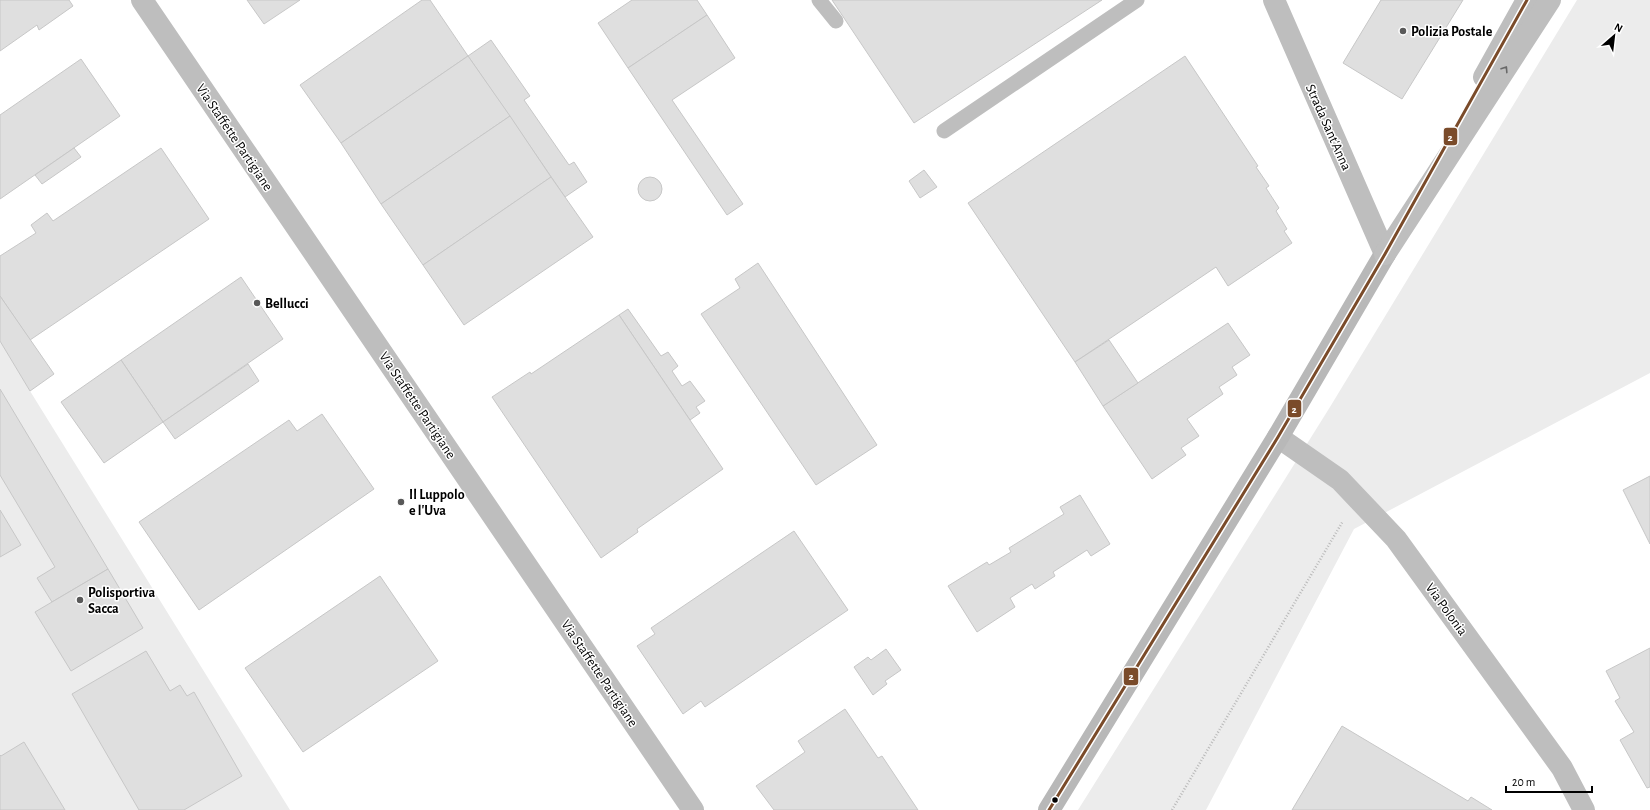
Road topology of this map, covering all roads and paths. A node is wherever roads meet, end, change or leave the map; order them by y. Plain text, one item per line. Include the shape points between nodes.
1 (142, 0) edge
2 (819, 0) edge
3 (1137, 0) edge
4 (1274, 0) edge
5 (1527, 0) edge
6 (1550, 0) edge
7 (836, 21) dead end
8 (944, 130) dead end
9 (1385, 254) junction
10 (1278, 437) junction
11 (1357, 497) junction
12 (693, 810) edge
13 (1049, 810) edge
14 (1172, 810) edge
15 (1584, 810) edge

1 - 12 main road, Via Staffette Partigiane
2 - 7 lane
3 - 8 lane
4 - 9 main road, Strada Sant'Anna
5 - 9 main road
9 -> 6 main road
9 - 10 main road
10 - 11 main road, Via Polonia via 1340,480
10 - 13 main road
11 - 14 path
11 - 15 main road, Via Polonia via 1396,539 1562,768

